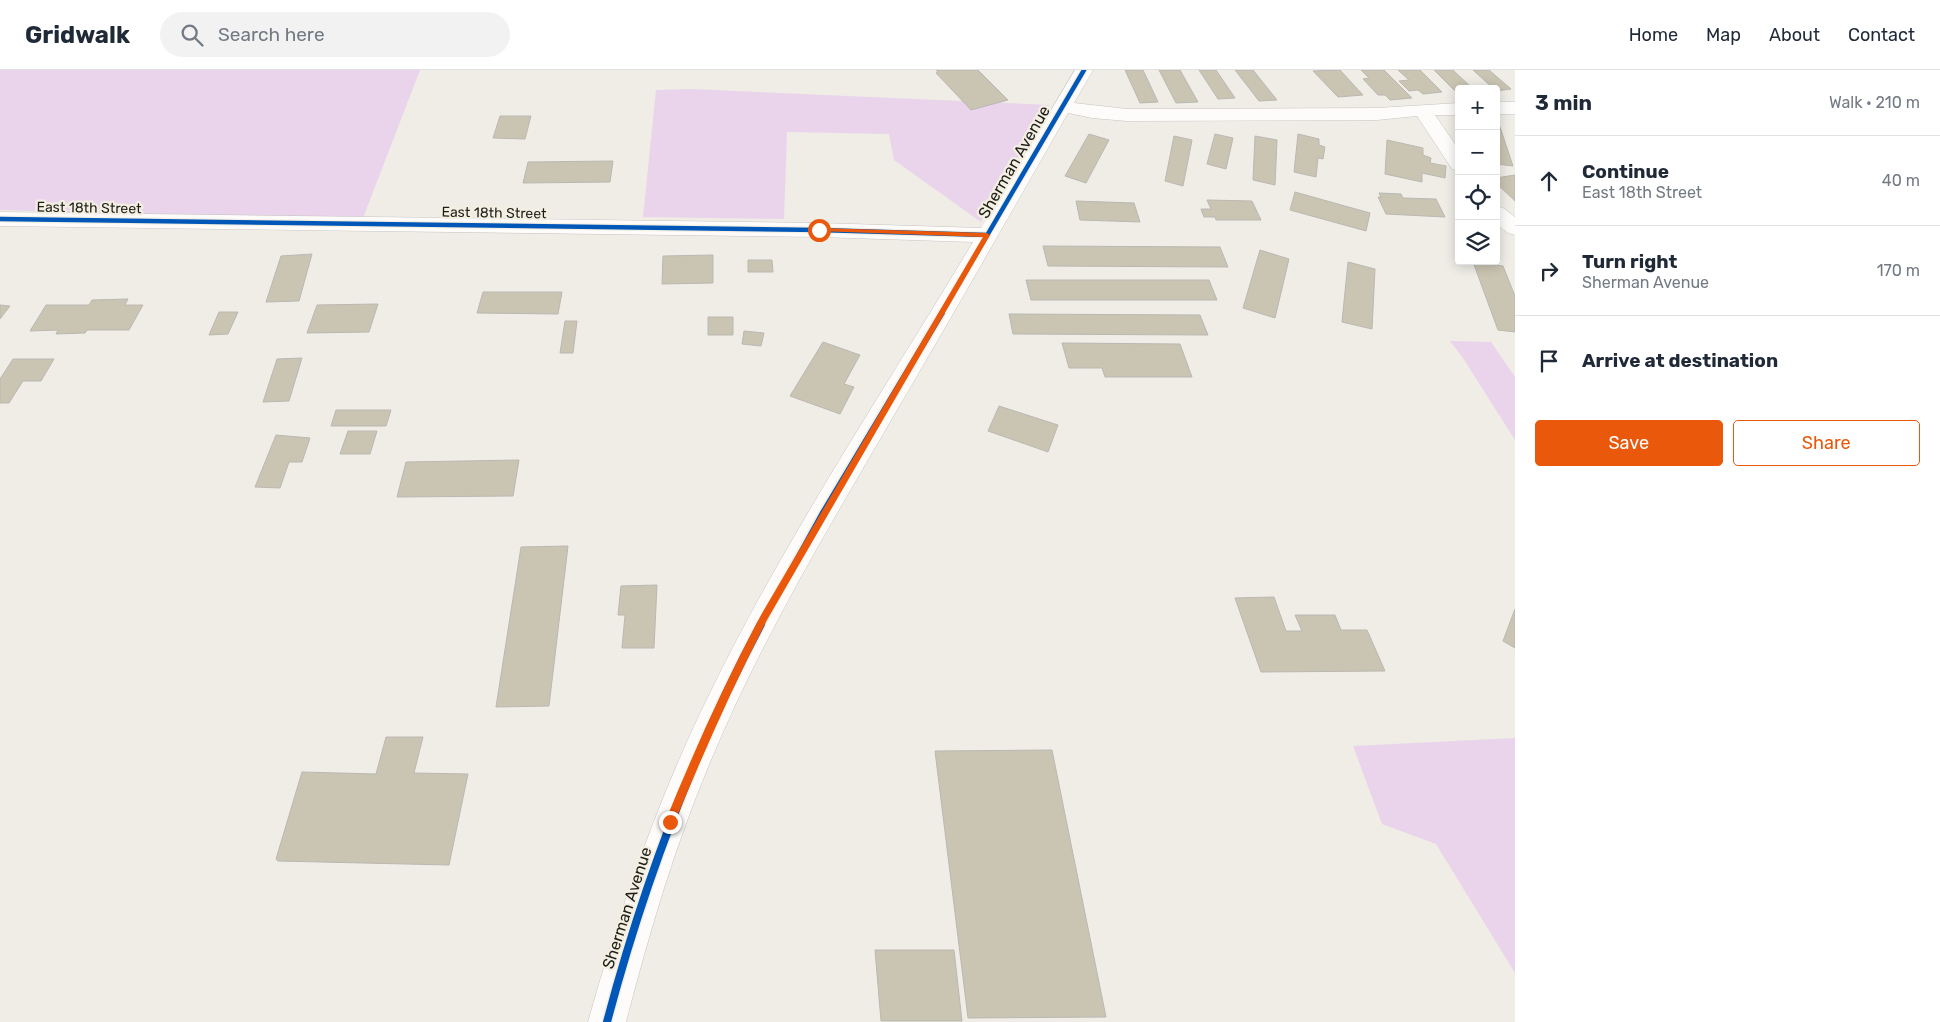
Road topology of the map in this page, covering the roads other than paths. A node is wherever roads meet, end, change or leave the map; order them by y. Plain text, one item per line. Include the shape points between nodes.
1 (1084, 70) edge
2 (1063, 106) junction
3 (1500, 108) edge
4 (1515, 108) edge
5 (1455, 109) edge
6 (1422, 110) junction
7 (1455, 158) edge
8 (1500, 216) edge
9 (0, 219) edge
10 (1515, 228) edge
11 (987, 235) junction
12 (607, 1022) edge

1 - 2 street, Sherman Avenue
2 - 6 street via 1127,115 1377,114
2 - 11 street, Sherman Avenue
3 - 4 street
5 - 6 street
6 - 7 street
8 - 10 street
9 - 11 street, East 18th Street
11 - 12 street, Sherman Avenue via 737,670 698,752 670,822

